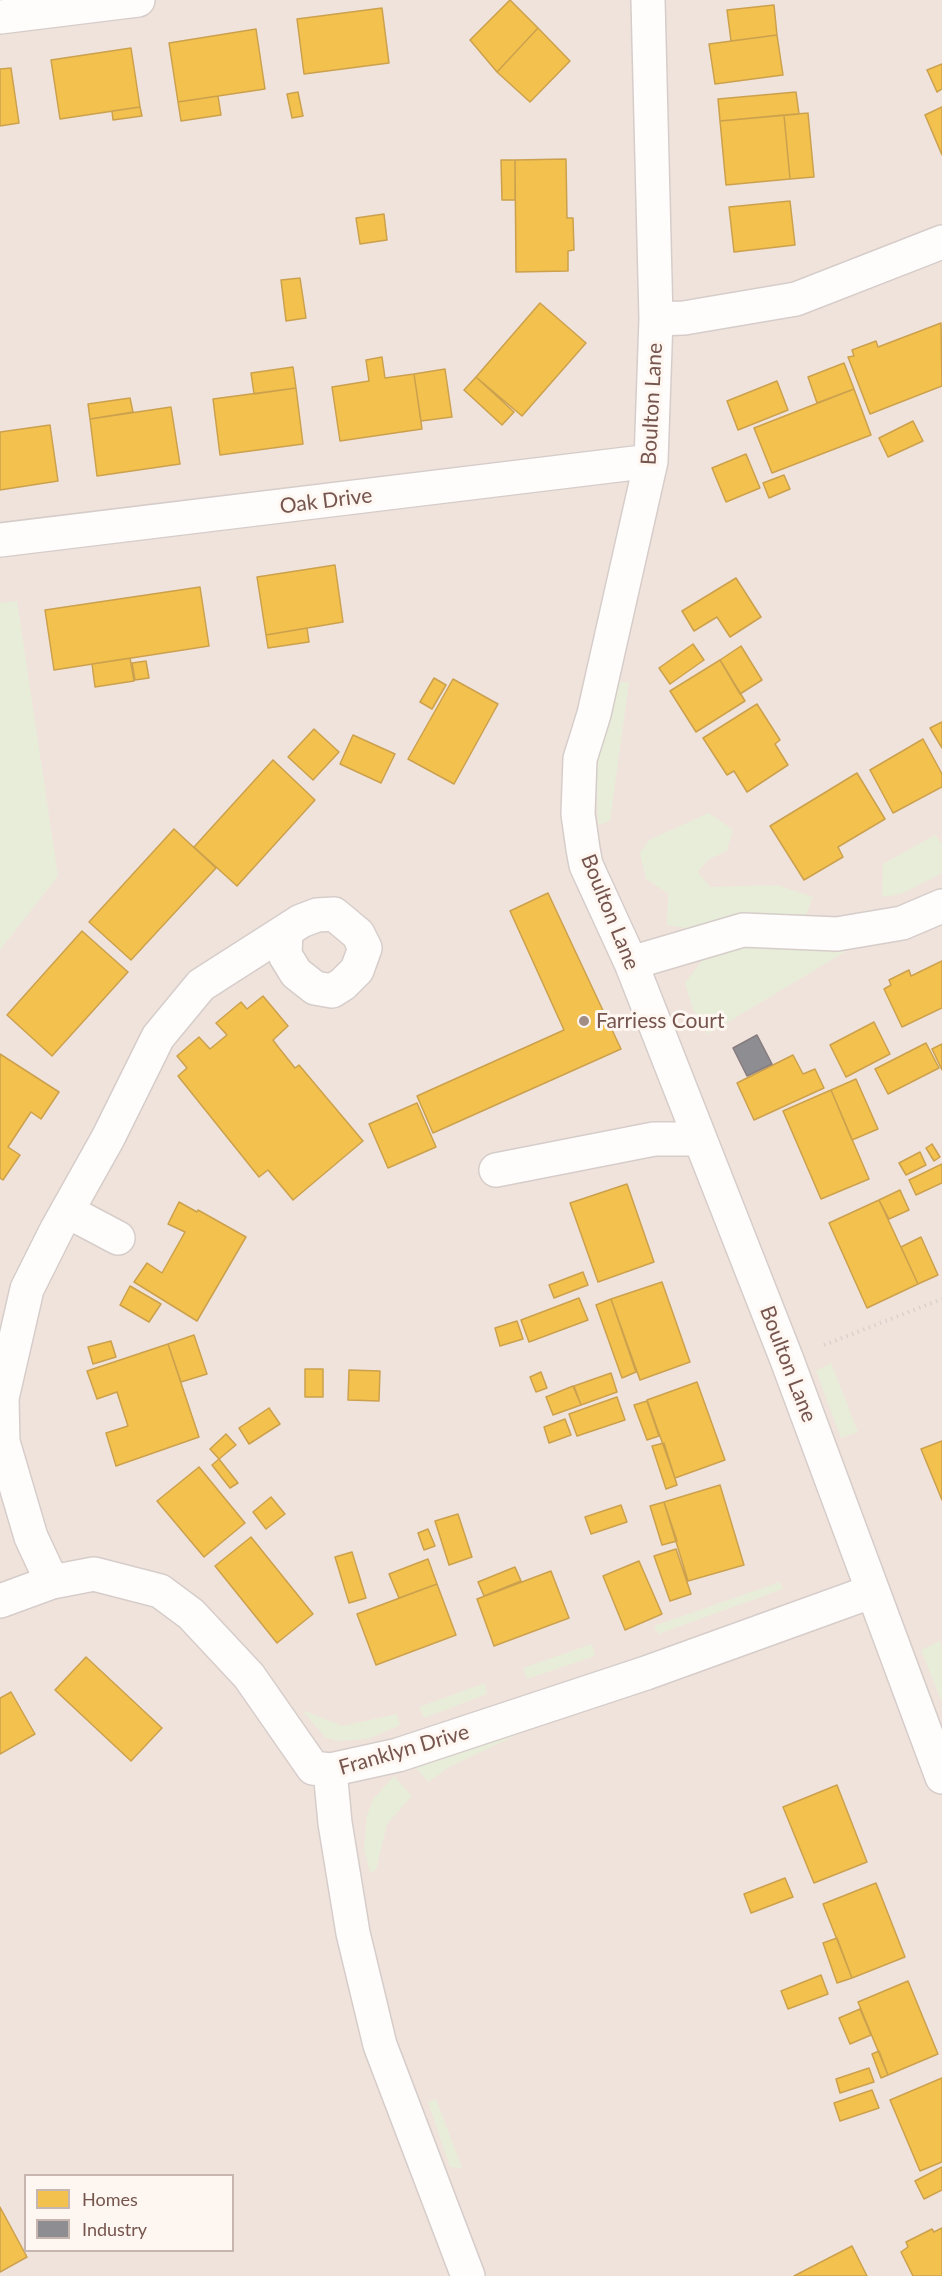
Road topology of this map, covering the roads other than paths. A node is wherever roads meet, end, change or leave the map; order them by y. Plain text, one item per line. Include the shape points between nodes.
1 (138, 0) edge
2 (648, 0) edge
3 (0, 17) edge
4 (942, 242) edge
5 (656, 319) junction
6 (651, 461) junction
7 (0, 540) edge
8 (942, 906) edge
9 (286, 932) dead end
10 (631, 963) junction
11 (700, 1139) junction
12 (496, 1170) dead end
13 (67, 1211) junction
14 (117, 1238) dead end
15 (52, 1582) junction
16 (873, 1591) junction
17 (0, 1601) edge
18 (330, 1770) junction
19 (942, 1777) edge
20 (468, 2276) edge

1 - 3 street
2 - 5 street, Boulton Lane
4 - 5 street via 796,299
5 - 6 street, Boulton Lane
6 - 7 street, Oak Drive
6 - 10 street, Boulton Lane via 579,770 578,814 586,865
8 - 10 street via 902,923 837,934 743,930
9 - 13 street via 201,985 176,1013 158,1037
10 - 11 street, Boulton Lane
11 - 12 street via 654,1139
11 - 16 street, Boulton Lane
13 - 14 street
13 - 15 street via 27,1289 3,1398 3,1442 31,1537
15 - 17 street
15 - 18 street via 94,1574 160,1591 191,1614 249,1676 313,1768
16 - 18 street, Franklyn Drive via 646,1673 398,1755
16 - 19 street, Boulton Lane
18 - 20 street, Franklyn Drive via 353,1933 380,2045

